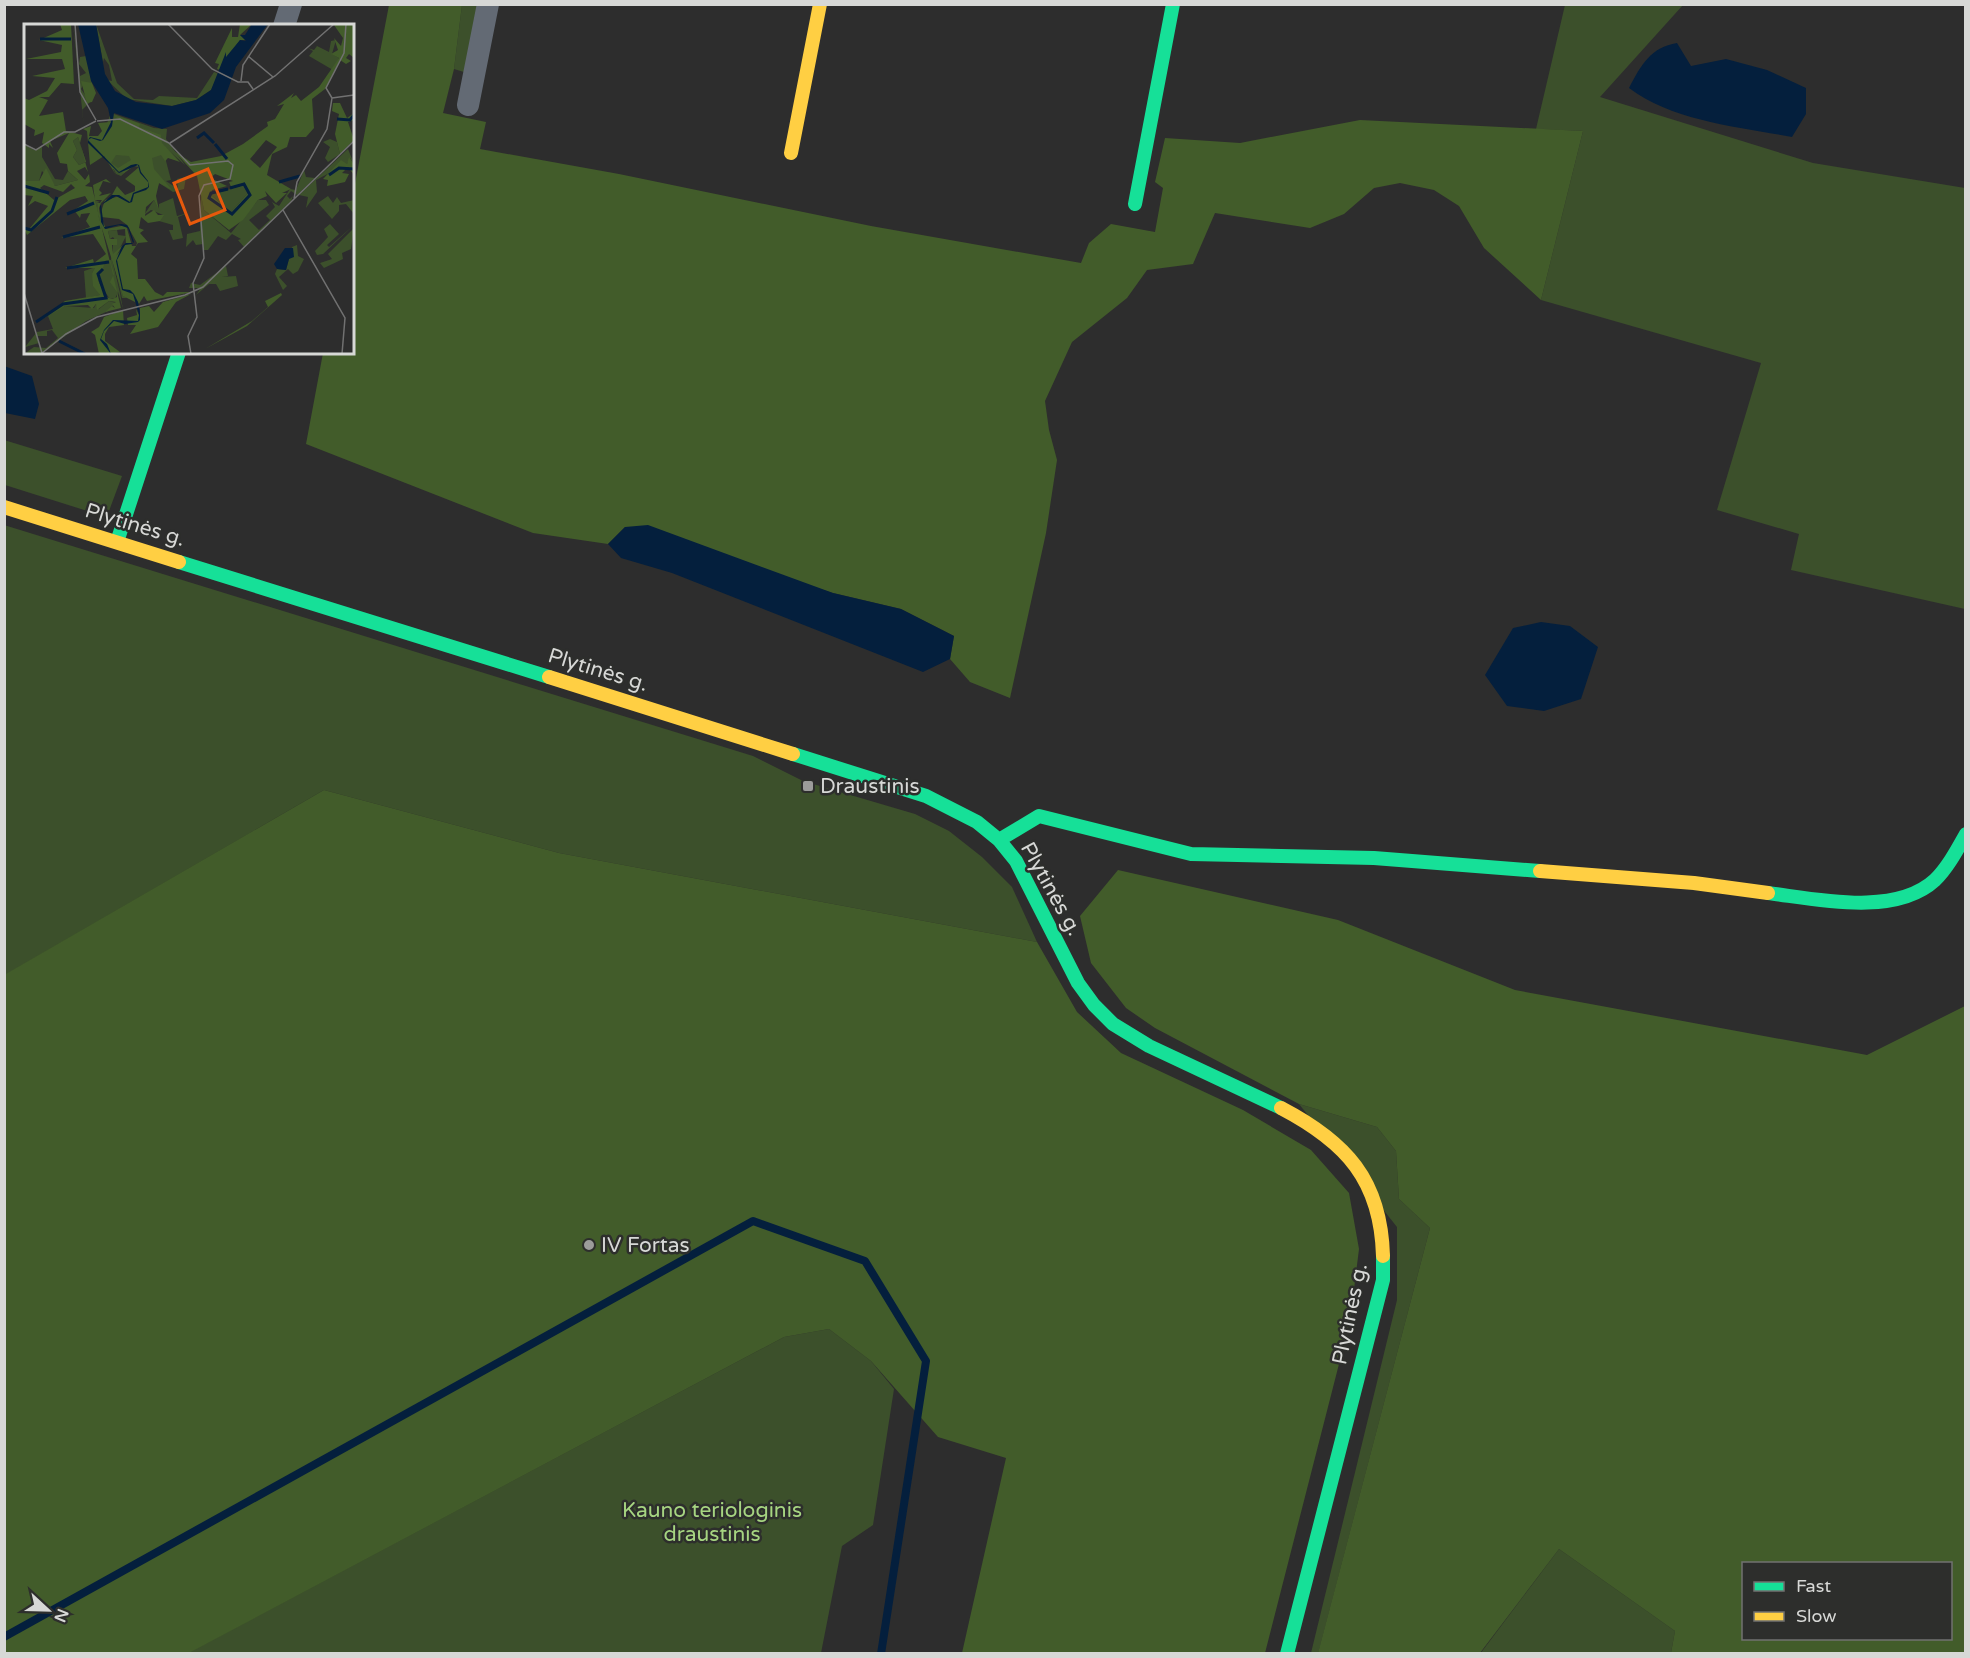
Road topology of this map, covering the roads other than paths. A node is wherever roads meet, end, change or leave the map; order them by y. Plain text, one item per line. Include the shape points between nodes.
1 (291, 4) edge
2 (488, 4) edge
3 (820, 4) edge
4 (1173, 4) edge
5 (285, 24) edge
6 (468, 105) dead end
7 (791, 153) dead end
8 (1135, 204) dead end
9 (177, 354) edge
10 (4, 507) edge
11 (117, 542) junction
12 (1965, 834) edge
13 (999, 840) junction
14 (1287, 1653) edge

1 - 5 street
2 - 6 street
3 - 7 main road
4 - 8 main road
9 - 11 main road
10 - 11 main road, Plytinės g.
11 - 13 main road, Plytinės g. via 899,787 937,800
12 - 13 main road via 1934,881 1911,895 1877,902 1841,902 1694,882 1374,858 1191,854 1039,816
13 - 14 main road, Plytinės g. via 1031,889 1081,988 1114,1026 1314,1129 1345,1152 1376,1200 1383,1224 1383,1280

